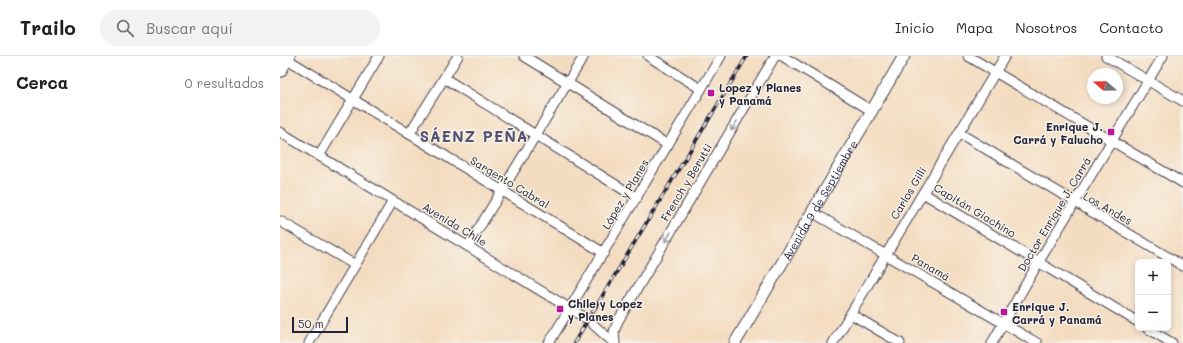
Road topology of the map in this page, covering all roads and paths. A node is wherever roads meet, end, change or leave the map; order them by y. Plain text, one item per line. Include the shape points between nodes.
1 (379, 56) edge
2 (458, 56) edge
3 (524, 56) edge
4 (584, 56) edge
5 (648, 56) edge
6 (721, 56) edge
7 (775, 56) edge
8 (782, 56) edge
9 (904, 56) edge
10 (968, 56) edge
11 (1004, 56) edge
12 (1106, 56) edge
13 (1163, 56) edge
14 (286, 57) edge
15 (280, 71) edge
16 (995, 72) junction
17 (444, 78) junction
18 (1148, 81) junction
19 (568, 83) junction
20 (701, 89) junction
21 (353, 100) junction
22 (1183, 101) edge
23 (872, 111) junction
24 (280, 132) edge
25 (959, 133) junction
26 (409, 134) junction
27 (536, 135) junction
28 (1112, 141) junction
29 (668, 145) junction
30 (319, 156) junction
31 (1183, 183) edge
32 (502, 191) junction
33 (923, 193) junction
34 (637, 198) junction
35 (393, 201) junction
36 (1075, 202) junction
37 (812, 212) junction
38 (280, 221) edge
39 (468, 246) junction
40 (604, 253) junction
41 (886, 254) junction
42 (1038, 263) junction
43 (355, 265) junction
44 (1183, 266) edge
45 (570, 309) junction
46 (851, 314) junction
47 (1135, 320) edge
48 (618, 321) junction
49 (1003, 323) junction
50 (601, 330) junction
51 (1152, 331) edge
52 (308, 343) edge
53 (549, 343) edge
54 (615, 343) edge
55 (735, 343) edge
56 (833, 343) edge
57 (900, 343) edge
58 (992, 343) edge
59 (1037, 343) edge
60 (1172, 343) edge

1 - 21 street
2 - 17 street
3 - 19 street
4 - 19 street
5 - 20 street
6 - 20 street, López y Planes
7 -> 48 street, French y Berutti
8 - 23 street
9 - 23 street, Avenida 9 de Septiembre
10 - 16 street
11 - 16 street, Carlos Gilli
12 - 18 street
13 - 18 street, Doctor Enrique J. Carrá
14 - 15 main road
14 - 21 street, Sargento Cabral
16 - 25 street, Carlos Gilli
16 - 28 street
17 - 26 street
17 - 27 street
18 - 22 street
18 - 28 street, Doctor Enrique J. Carrá
19 - 27 street
19 - 29 street
20 - 29 street, López y Planes
21 - 26 street, Sargento Cabral
21 - 30 street
23 - 37 street, Avenida 9 de Septiembre
24 - 30 street, Avenida Chile
25 - 33 street, Carlos Gilli
25 - 36 street, Los Andes
26 - 32 street, Sargento Cabral
27 - 32 street
27 - 34 street
28 - 31 street
28 - 36 street, Doctor Enrique J. Carrá
29 - 34 street, López y Planes
30 - 35 street, Avenida Chile
32 - 39 street
32 - 40 street, Sargento Cabral
33 - 41 street, Carlos Gilli
33 - 42 street, Capitán Giachino
34 - 40 street, López y Planes
35 - 39 street, Avenida Chile
35 - 43 street
36 - 42 street, Doctor Enrique J. Carrá
36 - 44 street, Los Andes
37 - 41 street, Panamá
37 - 55 street, Avenida 9 de Septiembre
38 - 43 street
39 - 45 street, Avenida Chile
40 - 45 street, López y Planes
41 - 46 street, Carlos Gilli
41 - 49 street, Panamá
42 - 47 street, Capitán Giachino
42 - 49 street, Doctor Enrique J. Carrá
43 - 52 street
45 - 50 street, Avenida Chile
45 - 53 street, López y Planes
46 - 56 street, Carlos Gilli
46 - 57 street
48 - 50 street
48 - 54 street, French y Berutti via 614,332
49 - 58 street, Doctor Enrique J. Carrá
49 - 59 street, Panamá
50 - 54 street, Avenida Chile
51 - 60 street

